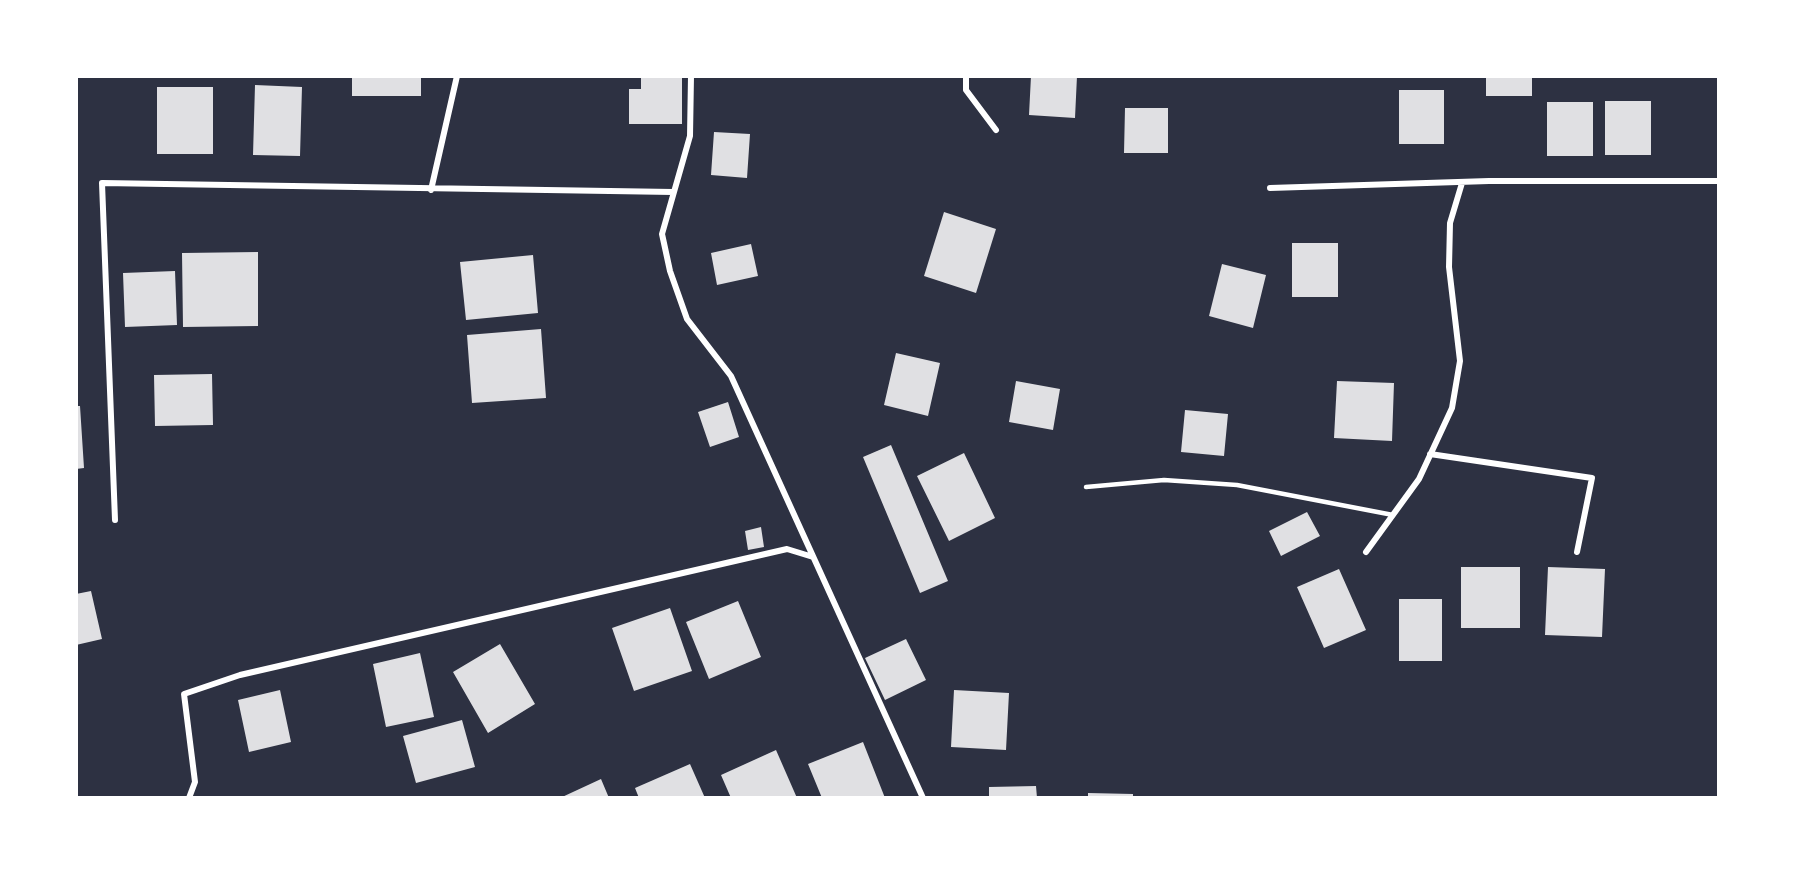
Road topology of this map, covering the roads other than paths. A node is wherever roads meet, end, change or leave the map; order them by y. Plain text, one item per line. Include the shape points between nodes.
1 (457, 76) edge
2 (691, 76) edge
3 (966, 76) edge
4 (996, 130) dead end
5 (1719, 181) edge
6 (1462, 183) junction
7 (1270, 188) dead end
8 (431, 190) junction
9 (673, 192) junction
10 (1430, 454) junction
11 (1086, 487) dead end
12 (1393, 515) junction
13 (115, 520) dead end
14 (1366, 552) dead end
15 (1577, 552) dead end
16 (813, 557) junction
17 (189, 798) edge
18 (924, 798) edge

1 - 8 street
2 - 9 street via 690,136
3 - 4 street via 966,90
5 - 6 street
6 - 7 street
6 - 10 street via 1450,223 1449,267 1460,362 1452,408
8 - 9 street
8 - 13 street via 102,183
9 - 16 street via 662,234 687,320 731,376
10 - 12 street via 1419,479
10 - 15 street via 1592,478
11 - 12 lane via 1164,480 1237,486
12 - 14 street
16 - 17 street via 787,549 240,675 184,694 195,782
16 - 18 street

